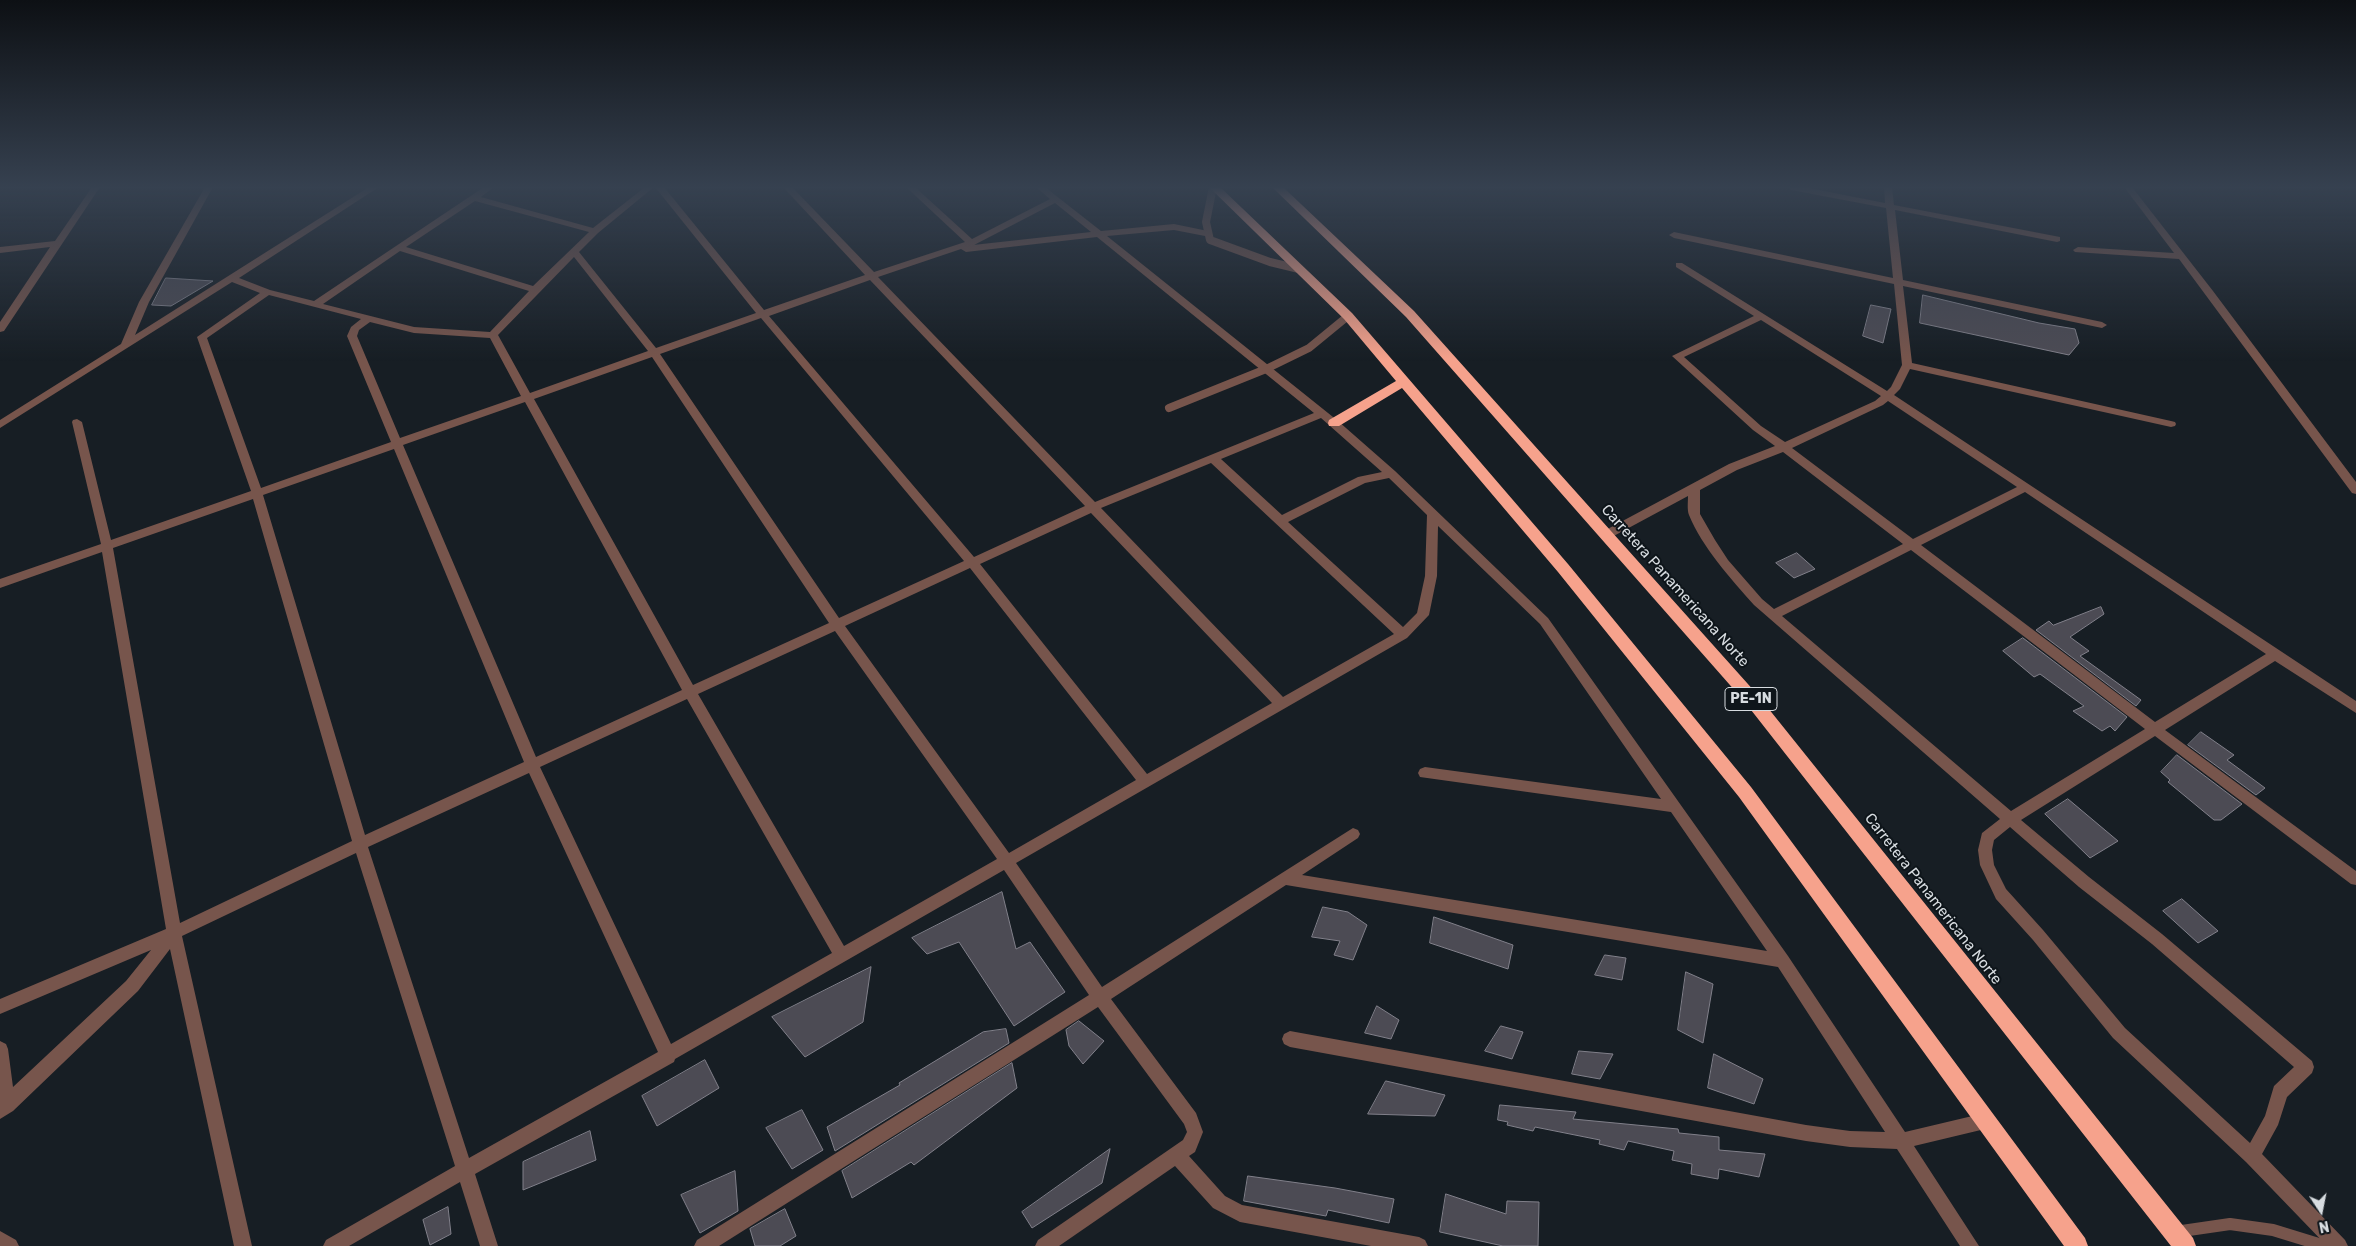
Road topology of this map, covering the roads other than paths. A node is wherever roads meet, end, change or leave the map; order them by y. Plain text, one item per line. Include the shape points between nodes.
1 (46, 245) edge
2 (56, 245) edge
3 (176, 245) edge
4 (283, 245) edge
5 (403, 245) edge
6 (580, 245) edge
7 (706, 245) edge
8 (842, 245) edge
9 (964, 245) edge
10 (1002, 245) edge
11 (1113, 245) edge
12 (1220, 245) edge
13 (1274, 245) edge
14 (1338, 245) edge
15 (1722, 245) edge
16 (1894, 245) edge
17 (2173, 245) edge
18 (399, 248) junction
19 (0, 250) edge
20 (2078, 250) dead end
21 (574, 251) junction
22 (946, 251) junction
23 (2181, 256) junction
24 (1679, 265) dead end
25 (1299, 269) junction
26 (871, 276) junction
27 (231, 278) junction
28 (1898, 282) junction
29 (535, 290) junction
30 (267, 292) junction
31 (316, 304) junction
32 (762, 314) junction
33 (1348, 316) junction
34 (1762, 316) junction
35 (370, 318) junction
36 (2102, 325) dead end
37 (0, 329) edge
38 (493, 335) junction
39 (125, 346) junction
40 (654, 352) junction
41 (1907, 365) junction
42 (1266, 369) junction
43 (1406, 381) junction
44 (529, 396) junction
45 (1888, 396) junction
46 (1169, 408) dead end
47 (1322, 414) junction
48 (77, 422) dead end
49 (1334, 423) junction
50 (2172, 424) dead end
51 (0, 425) edge
52 (397, 443) junction
53 (1784, 447) junction
54 (1214, 459) junction
55 (1391, 474) junction
56 (2354, 486) edge
57 (1694, 488) junction
58 (2024, 488) junction
59 (257, 493) junction
60 (1093, 507) junction
61 (1433, 514) junction
62 (1280, 521) junction
63 (1606, 535) junction
64 (1911, 544) junction
65 (107, 546) junction
66 (972, 562) junction
67 (0, 584) edge
68 (1773, 615) junction
69 (837, 625) junction
70 (1403, 635) junction
71 (2276, 654) junction
72 (690, 692) junction
73 (1282, 705) junction
74 (2356, 708) edge
75 (2156, 730) junction
76 (532, 765) junction
77 (1425, 773) dead end
78 (1146, 783) junction
79 (1675, 807) junction
80 (2012, 818) junction
81 (1353, 834) dead end
82 (360, 844) junction
83 (1007, 862) junction
84 (1284, 878) junction
85 (2356, 878) edge
86 (174, 932) junction
87 (842, 956) junction
88 (1783, 961) junction
89 (1100, 997) junction
90 (0, 1007) edge
91 (1290, 1038) dead end
92 (0, 1049) edge
93 (668, 1056) junction
94 (3, 1108) edge
95 (1985, 1121) junction
96 (1901, 1141) junction
97 (1176, 1156) junction
98 (2252, 1156) junction
99 (465, 1171) junction
100 (2174, 1232) junction
101 (0, 1240) edge
102 (10, 1246) edge
103 (243, 1246) edge
104 (332, 1246) edge
105 (489, 1246) edge
106 (703, 1246) edge
107 (1044, 1246) edge
108 (1419, 1246) edge
109 (1970, 1246) edge
110 (2077, 1246) edge
111 (2185, 1246) edge
112 (2325, 1246) edge
113 (2339, 1246) edge

1 - 19 street
2 - 37 street
3 - 39 street via 144,302
4 - 27 street
5 - 18 street
6 - 21 street
7 - 32 street
8 - 26 street
9 - 22 street
10 - 22 street
11 - 42 street
12 - 25 lane
13 - 25 highway
14 - 63 highway, Carretera Panamericana Norte / PE-1N via 1410,314
15 - 28 street
16 - 28 street
17 - 23 street
18 - 29 street
18 - 31 street
20 - 23 street
21 - 29 street
21 - 40 street
22 - 26 street
23 - 56 street
24 - 34 street
25 - 33 highway
26 - 32 street
26 - 60 street
27 - 30 street
27 - 39 street
28 - 36 street
28 - 41 street
29 - 38 street
30 - 31 street
30 - 59 street via 202,337
31 - 35 street
32 - 40 street
32 - 66 street
33 - 42 lane via 1309,348
33 - 43 highway
34 - 45 street
34 - 53 street via 1676,356 1757,428
35 - 38 street via 414,330
35 - 52 street via 355,329 352,336
38 - 44 street
39 - 51 street
40 - 44 street
40 - 69 street
41 - 45 street
41 - 50 street
42 - 46 lane
42 - 47 street
43 - 49 highway
43 - 95 highway via 1745,792
44 - 52 street
44 - 72 street
45 - 53 street via 1869,409
45 - 58 street
47 - 49 street
47 - 54 street
48 - 65 street
49 - 55 street
52 - 59 street
52 - 76 street
53 - 57 street via 1734,467
53 - 64 street
54 - 60 street
54 - 62 street
55 - 61 street
55 - 62 street via 1362,480
57 - 63 street
57 - 68 street via 1694,514 1711,543 1740,583
58 - 64 street
58 - 71 street
59 - 65 street
59 - 82 street
60 - 66 street
60 - 73 street
61 - 70 street via 1431,576 1423,615
61 - 79 street via 1544,621
62 - 70 street
63 - 100 highway, Carretera Panamericana Norte / PE-1N via 1750,697
64 - 68 street
64 - 75 street
65 - 67 street
65 - 86 street
66 - 69 street
66 - 78 street
68 - 80 street
69 - 72 street
69 - 83 street
70 - 73 street
71 - 74 street
71 - 75 street
72 - 76 street
72 - 87 street
73 - 78 street
75 - 80 street
75 - 85 street
76 - 82 street
76 - 93 street
77 - 79 street
78 - 83 street
79 - 88 street
80 - 98 street via 1987,836 1987,865 2001,894 2119,1033
80 - 98 street via 2306,1068 2280,1092 2272,1120
81 - 84 street
82 - 86 street
82 - 99 street
83 - 87 street
83 - 89 street
84 - 88 street
84 - 89 street
86 - 90 street
86 - 94 street via 132,986
86 - 103 street
87 - 93 street
88 - 96 street
89 - 97 street via 1190,1119 1195,1132 1189,1146
89 - 106 street
91 - 96 street via 1806,1133
92 - 94 street
93 - 99 street
95 - 96 street
95 - 110 highway
96 - 109 street
97 - 107 street
97 - 108 street via 1219,1202 1240,1213
98 - 113 street
99 - 104 street
99 - 105 street
100 - 111 highway, Carretera Panamericana Norte / PE-1N
100 - 112 lane via 2230,1224 2273,1230
101 - 102 street

